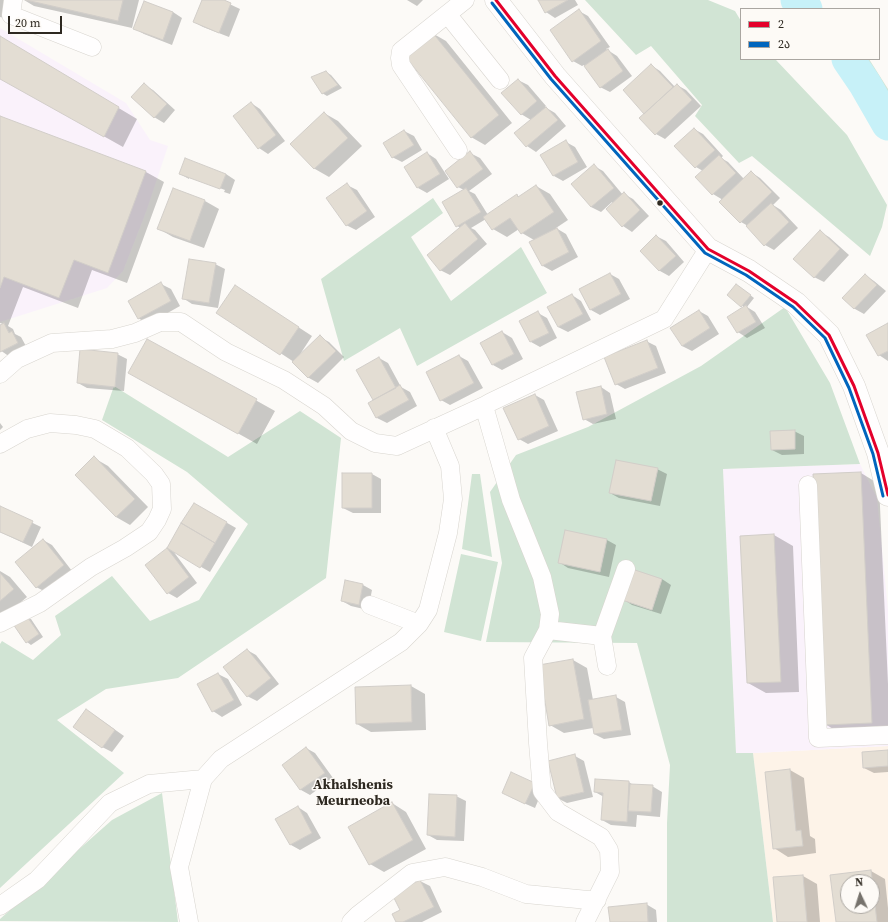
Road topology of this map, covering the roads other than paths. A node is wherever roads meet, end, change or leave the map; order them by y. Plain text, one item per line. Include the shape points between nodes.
1 (13, 0) edge
2 (465, 0) edge
3 (496, 0) edge
4 (448, 15) junction
5 (92, 47) dead end
6 (500, 80) dead end
7 (458, 150) dead end
8 (708, 249) junction
9 (0, 374) edge
10 (484, 406) junction
11 (434, 428) junction
12 (0, 444) edge
13 (808, 485) dead end
14 (888, 495) edge
15 (626, 569) dead end
16 (370, 605) dead end
17 (0, 623) edge
18 (418, 624) junction
19 (548, 630) junction
20 (602, 636) junction
21 (607, 666) dead end
22 (888, 735) edge
23 (202, 779) junction
24 (597, 900) junction
25 (0, 906) edge
26 (189, 922) edge
27 (350, 922) edge
28 (585, 922) edge

1 - 5 street via 11,15
2 - 4 street
3 - 8 main road via 555,76
4 - 6 street
4 - 7 street via 401,51 400,58 401,65
8 - 10 street via 664,319
8 - 14 main road via 749,271 796,303 829,335 854,386 878,453
9 - 11 street via 17,359 52,343 112,339 135,333 160,322 180,322 226,352 284,380 324,406 351,431 375,443 397,446
10 - 11 street
10 - 19 street via 511,500 542,577 550,614
11 - 18 street via 450,466 453,499 448,532 428,610
12 - 17 street via 27,429 50,423 95,429 128,448 154,474 161,484 162,509 148,532 91,567 40,603
13 - 22 street via 818,738
15 - 20 street
16 - 18 street
18 - 23 street via 401,642 221,759
19 - 20 street
19 - 24 street via 533,658 542,791 558,812 601,838 609,850 610,872
20 - 21 street
23 - 25 street via 149,784 110,803 37,880
23 - 26 street via 179,867
24 - 27 street via 526,894 444,867 412,873
24 - 28 street

